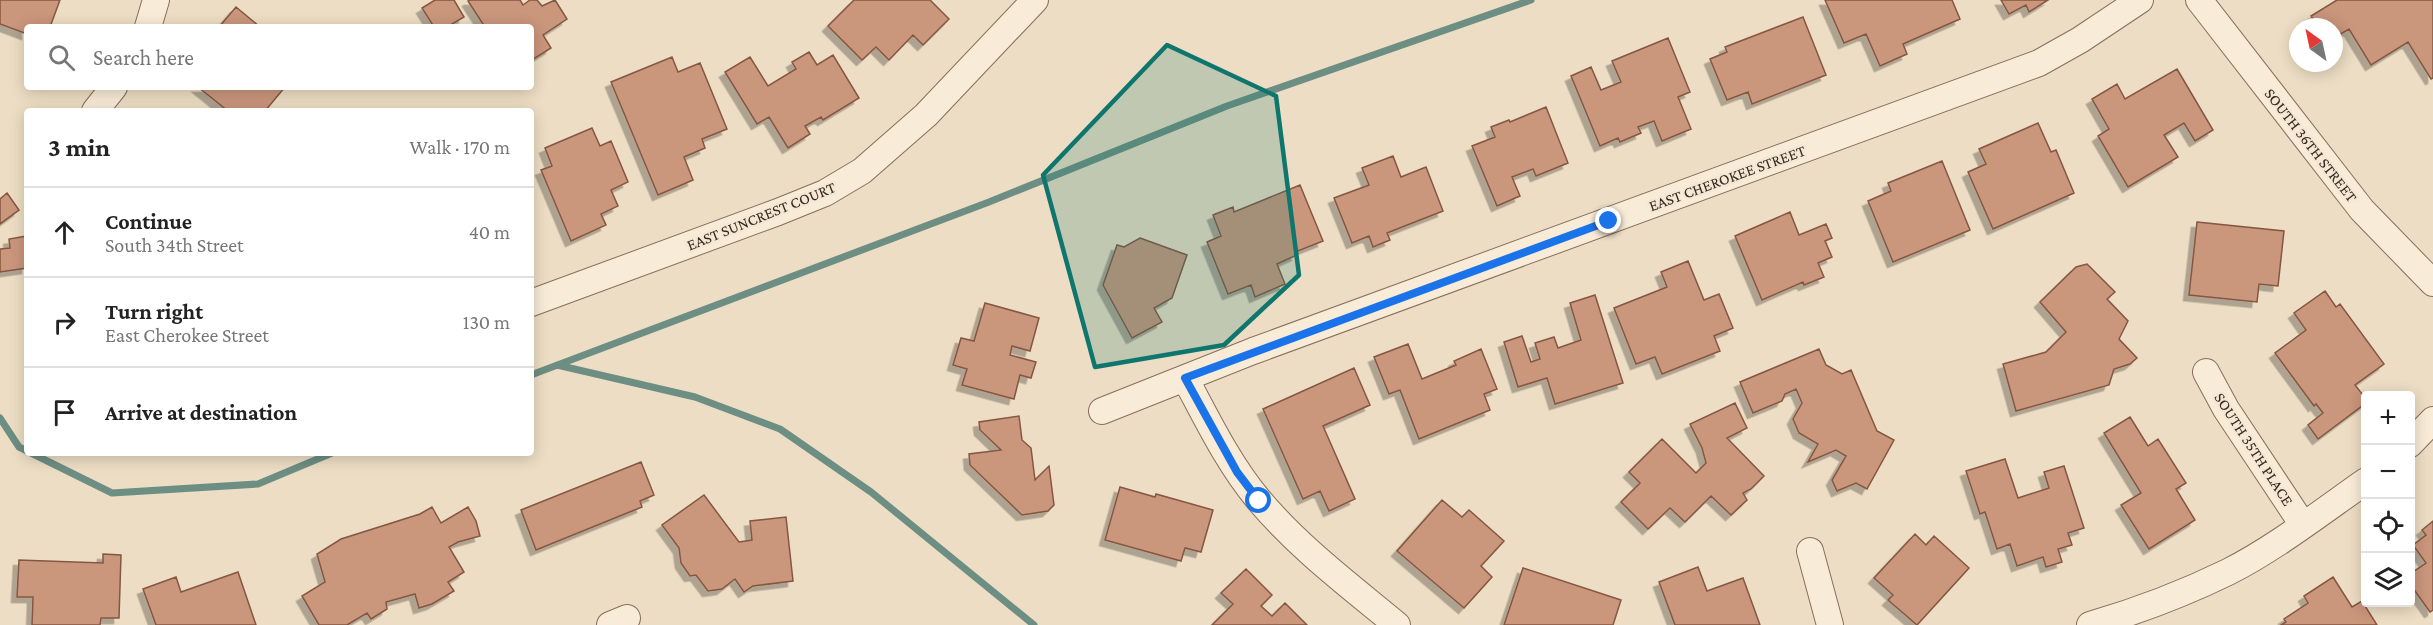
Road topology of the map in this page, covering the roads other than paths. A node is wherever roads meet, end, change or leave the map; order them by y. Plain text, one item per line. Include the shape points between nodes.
1 (156, 0) edge
2 (1035, 0) edge
3 (2140, 0) edge
4 (2199, 0) edge
5 (149, 24) edge
6 (112, 90) edge
7 (97, 108) edge
8 (2433, 283) edge
9 (534, 302) edge
10 (2206, 372) dead end
11 (1185, 378) junction
12 (1102, 411) dead end
13 (2433, 420) edge
14 (2415, 439) edge
15 (2361, 484) edge
16 (2303, 525) junction
17 (1810, 551) dead end
18 (1397, 625) edge
19 (1830, 625) edge
20 (2090, 625) edge

1 - 5 street
2 - 9 street, EAST SUNCREST COURT via 926,115 862,171 825,193 778,212
3 - 11 street, EAST CHEROKEE STREET via 2039,63
4 - 8 street, SOUTH 36TH STREET via 2362,210
6 - 7 street
10 - 16 street, SOUTH 35TH PLACE
11 - 12 street, EAST CHEROKEE STREET
11 - 18 street via 1237,472 1259,501 1317,558
13 - 14 street
15 - 16 street
16 - 20 street via 2229,572 2146,608
17 - 19 street

